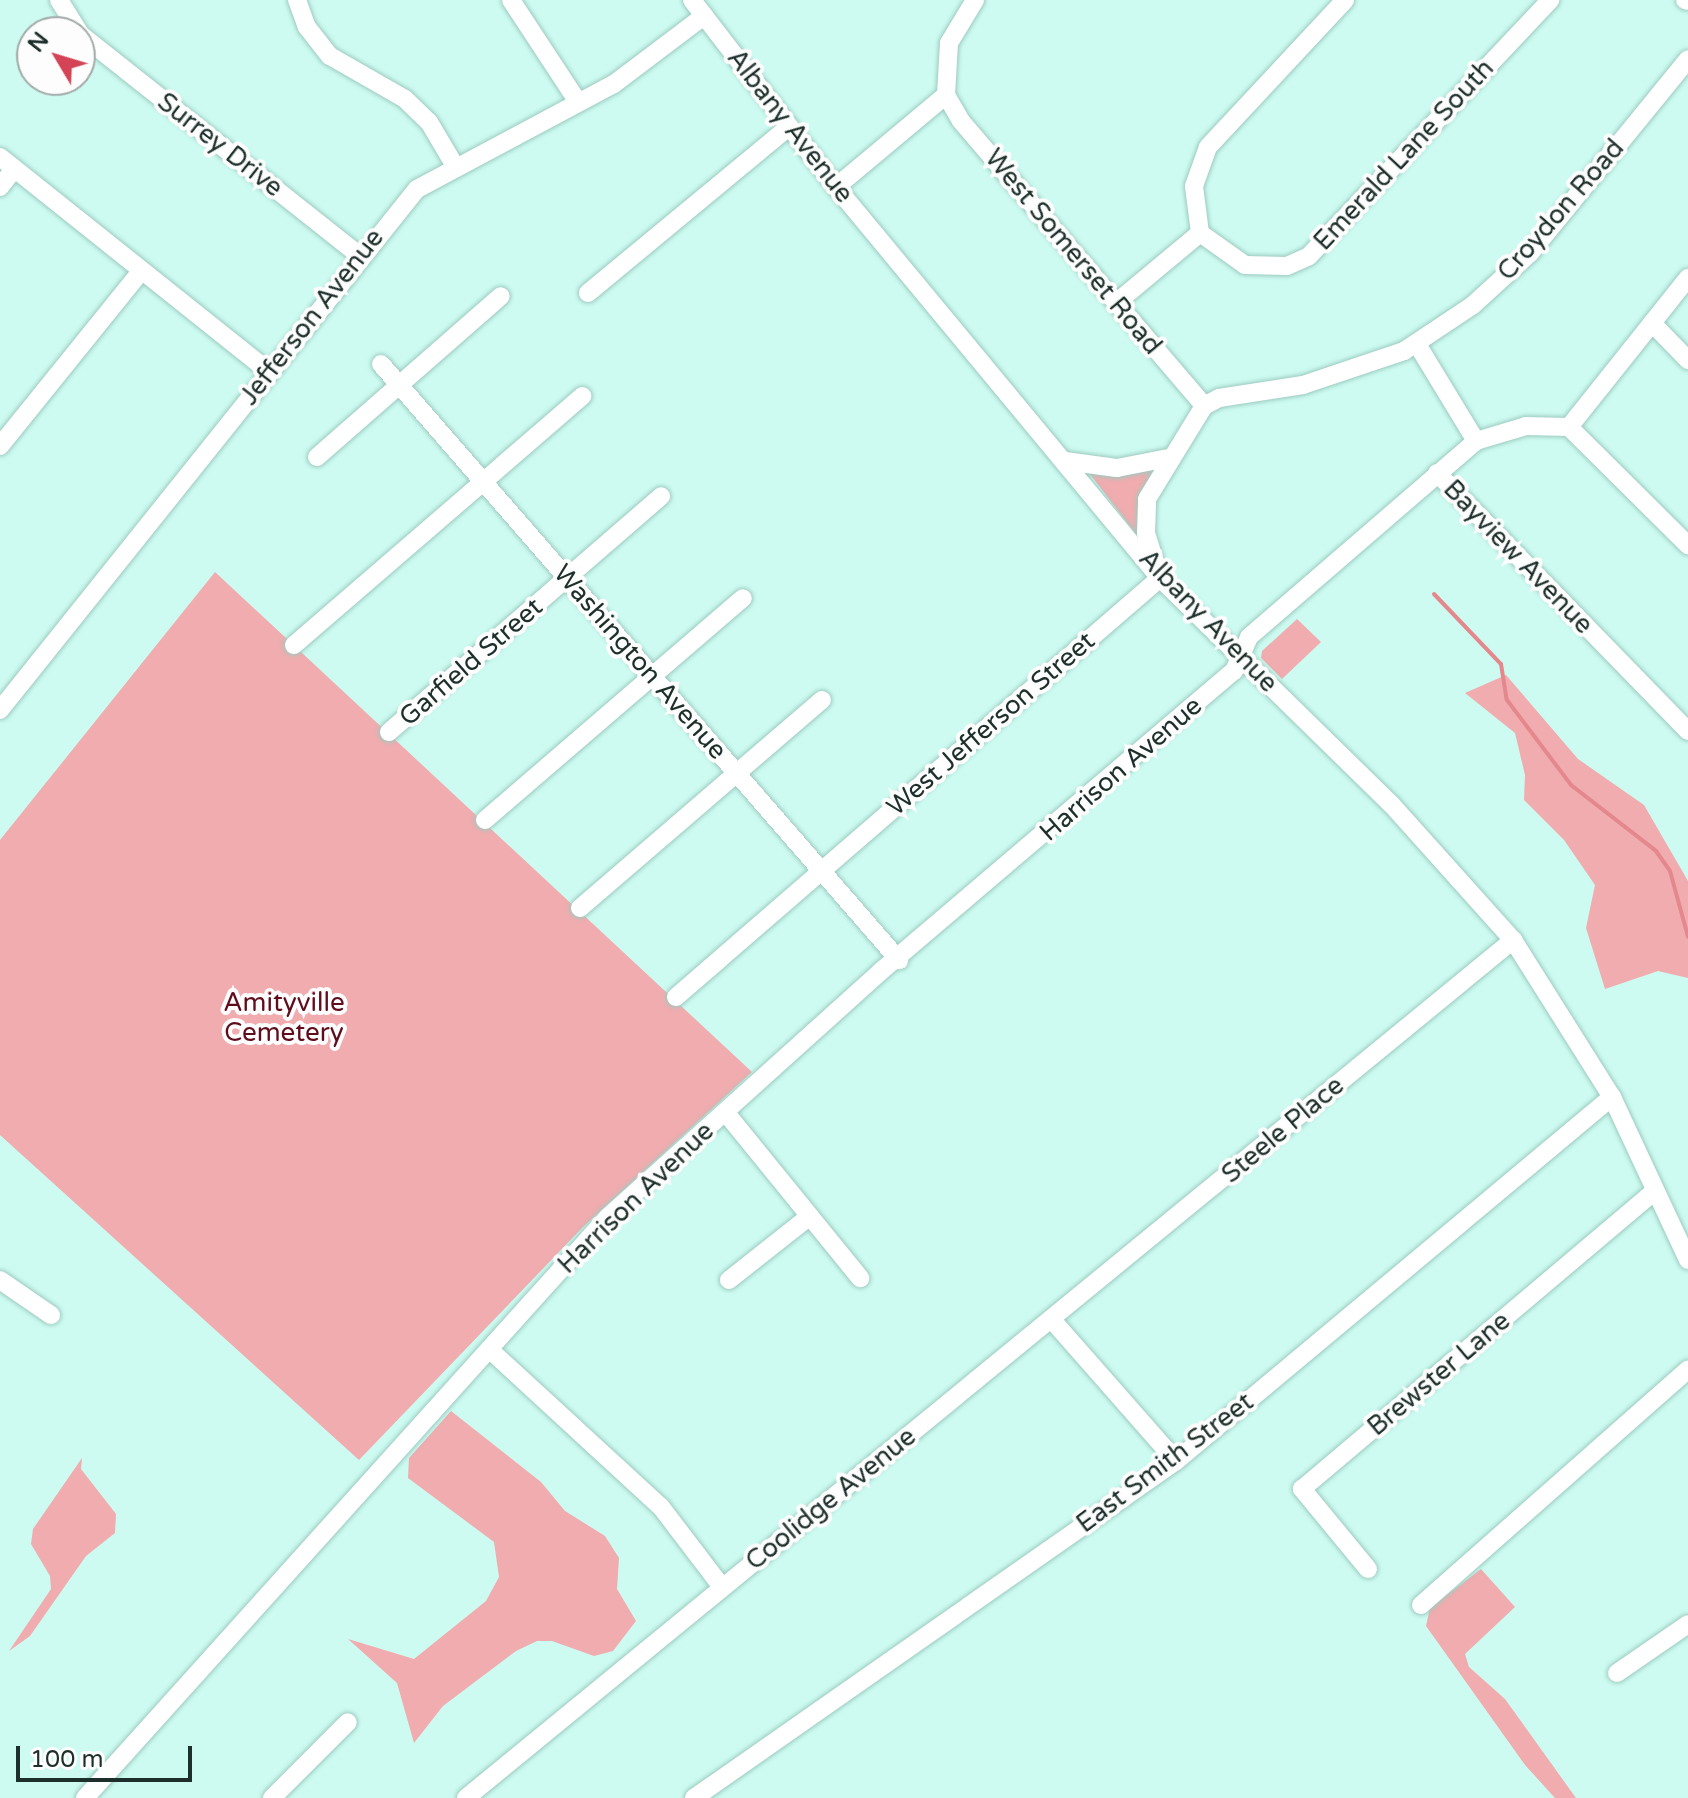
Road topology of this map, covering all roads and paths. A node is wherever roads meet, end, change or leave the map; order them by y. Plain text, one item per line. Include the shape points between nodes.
1 (297, 0) edge
2 (511, 0) edge
3 (692, 0) edge
4 (975, 0) edge
5 (1345, 0) edge
6 (1550, 0) edge
7 (704, 16) junction
8 (96, 46) edge
9 (1688, 59) edge
10 (946, 95) junction
11 (578, 102) junction
12 (789, 127) junction
13 (7, 163) edge
14 (455, 166) junction
15 (0, 187) edge
16 (836, 187) junction
17 (1200, 233) junction
18 (360, 256) junction
19 (141, 271) junction
20 (1688, 278) edge
21 (588, 293) dead end
22 (501, 296) dead end
23 (1116, 303) junction
24 (1652, 323) junction
25 (1417, 344) junction
26 (1688, 360) edge
27 (381, 364) dead end
28 (269, 372) junction
29 (398, 384) junction
30 (582, 396) dead end
31 (1204, 406) junction
32 (1569, 427) junction
33 (1476, 441) junction
34 (0, 446) edge
35 (317, 457) dead end
36 (1168, 458) junction
37 (1065, 461) junction
38 (1437, 473) junction
39 (483, 481) junction
40 (661, 496) dead end
41 (1688, 545) edge
42 (568, 578) junction
43 (1160, 578) junction
44 (743, 598) dead end
45 (294, 645) dead end
46 (1240, 656) junction
47 (652, 675) junction
48 (822, 700) dead end
49 (0, 710) edge
50 (1688, 731) edge
51 (389, 732) dead end
52 (736, 773) junction
53 (485, 820) dead end
54 (821, 871) junction
55 (580, 908) dead end
56 (1513, 940) junction
57 (899, 960) junction
58 (676, 997) dead end
59 (1612, 1097) junction
60 (726, 1113) junction
61 (1655, 1191) junction
62 (810, 1216) junction
63 (1688, 1260) edge
64 (860, 1278) dead end
65 (0, 1280) edge
66 (729, 1280) dead end
67 (51, 1315) dead end
68 (1053, 1321) junction
69 (489, 1349) junction
70 (1688, 1370) edge
71 (1176, 1461) junction
72 (1368, 1569) dead end
73 (722, 1587) junction
74 (1421, 1605) dead end
75 (1688, 1624) edge
76 (1617, 1673) dead end
77 (348, 1722) dead end
78 (85, 1798) edge
79 (272, 1798) edge
80 (466, 1798) edge
81 (694, 1798) edge

1 - 14 street via 307,27 330,56 405,99 429,122
2 - 11 street
3 - 7 street, Albany Avenue
4 - 10 street via 949,43
5 - 17 street via 1208,147 1194,186
6 - 17 street, Emerald Lane South via 1309,256 1277,267 1245,265
7 - 11 street, Jefferson Avenue via 614,84
7 - 12 street, Albany Avenue
8 - 18 street, Surrey Drive
9 - 25 street, Croydon Road via 1530,253 1473,305
10 - 16 street
10 - 23 street, West Somerset Road via 961,121
11 - 14 street, Jefferson Avenue
12 - 16 street, Albany Avenue
12 - 21 street
13 - 15 street
13 - 19 street
14 - 18 street, Jefferson Avenue via 417,189
16 - 37 street, Albany Avenue
17 - 23 street
18 - 28 street, Jefferson Avenue
19 - 28 street
19 - 34 street
20 - 24 street
22 - 29 street
23 - 31 street, West Somerset Road
24 - 26 street
24 - 32 street
25 - 31 street, Croydon Road via 1303,385 1219,398
25 - 33 street
27 - 29 street, Washington Avenue
28 - 49 street, Jefferson Avenue
29 - 35 street
29 - 39 street, Washington Avenue
30 - 39 street
31 - 36 street
32 - 33 street via 1526,426
32 - 41 street
33 - 38 street
36 - 37 street via 1117,468
36 - 43 street via 1147,499 1146,533
37 - 43 street, Albany Avenue
38 - 46 street, Bayview Avenue via 1249,637
38 - 50 street, Bayview Avenue
39 - 42 street, Washington Avenue
39 - 45 street
40 - 42 street, Garfield Street
42 - 47 street, Washington Avenue
42 - 51 street, Garfield Street
43 - 46 street, Albany Avenue
43 - 54 street, West Jefferson Street
44 - 47 street
46 - 56 street, Albany Avenue via 1391,804
46 - 57 street, Harrison Avenue via 1234,671
47 - 52 street, Washington Avenue
47 - 53 street
48 - 52 street
52 - 54 street, Washington Avenue
52 - 55 street
54 - 57 street, Washington Avenue
54 - 58 street
56 - 59 street, Albany Avenue
56 - 68 street, Steele Place
57 - 60 street, Harrison Avenue
59 - 61 street, Albany Avenue
59 - 71 street, East Smith Street
60 - 62 street
60 - 69 street, Harrison Avenue via 608,1217
61 - 63 street, Albany Avenue
61 - 72 street, Brewster Lane via 1302,1489
62 - 64 street
62 - 66 street
65 - 67 street
68 - 71 street
68 - 73 street, Coolidge Avenue
69 - 73 street via 661,1507
69 - 78 street, Harrison Avenue
70 - 74 street
71 - 81 street, East Smith Street
73 - 80 street, Coolidge Avenue
75 - 76 street
77 - 79 street

